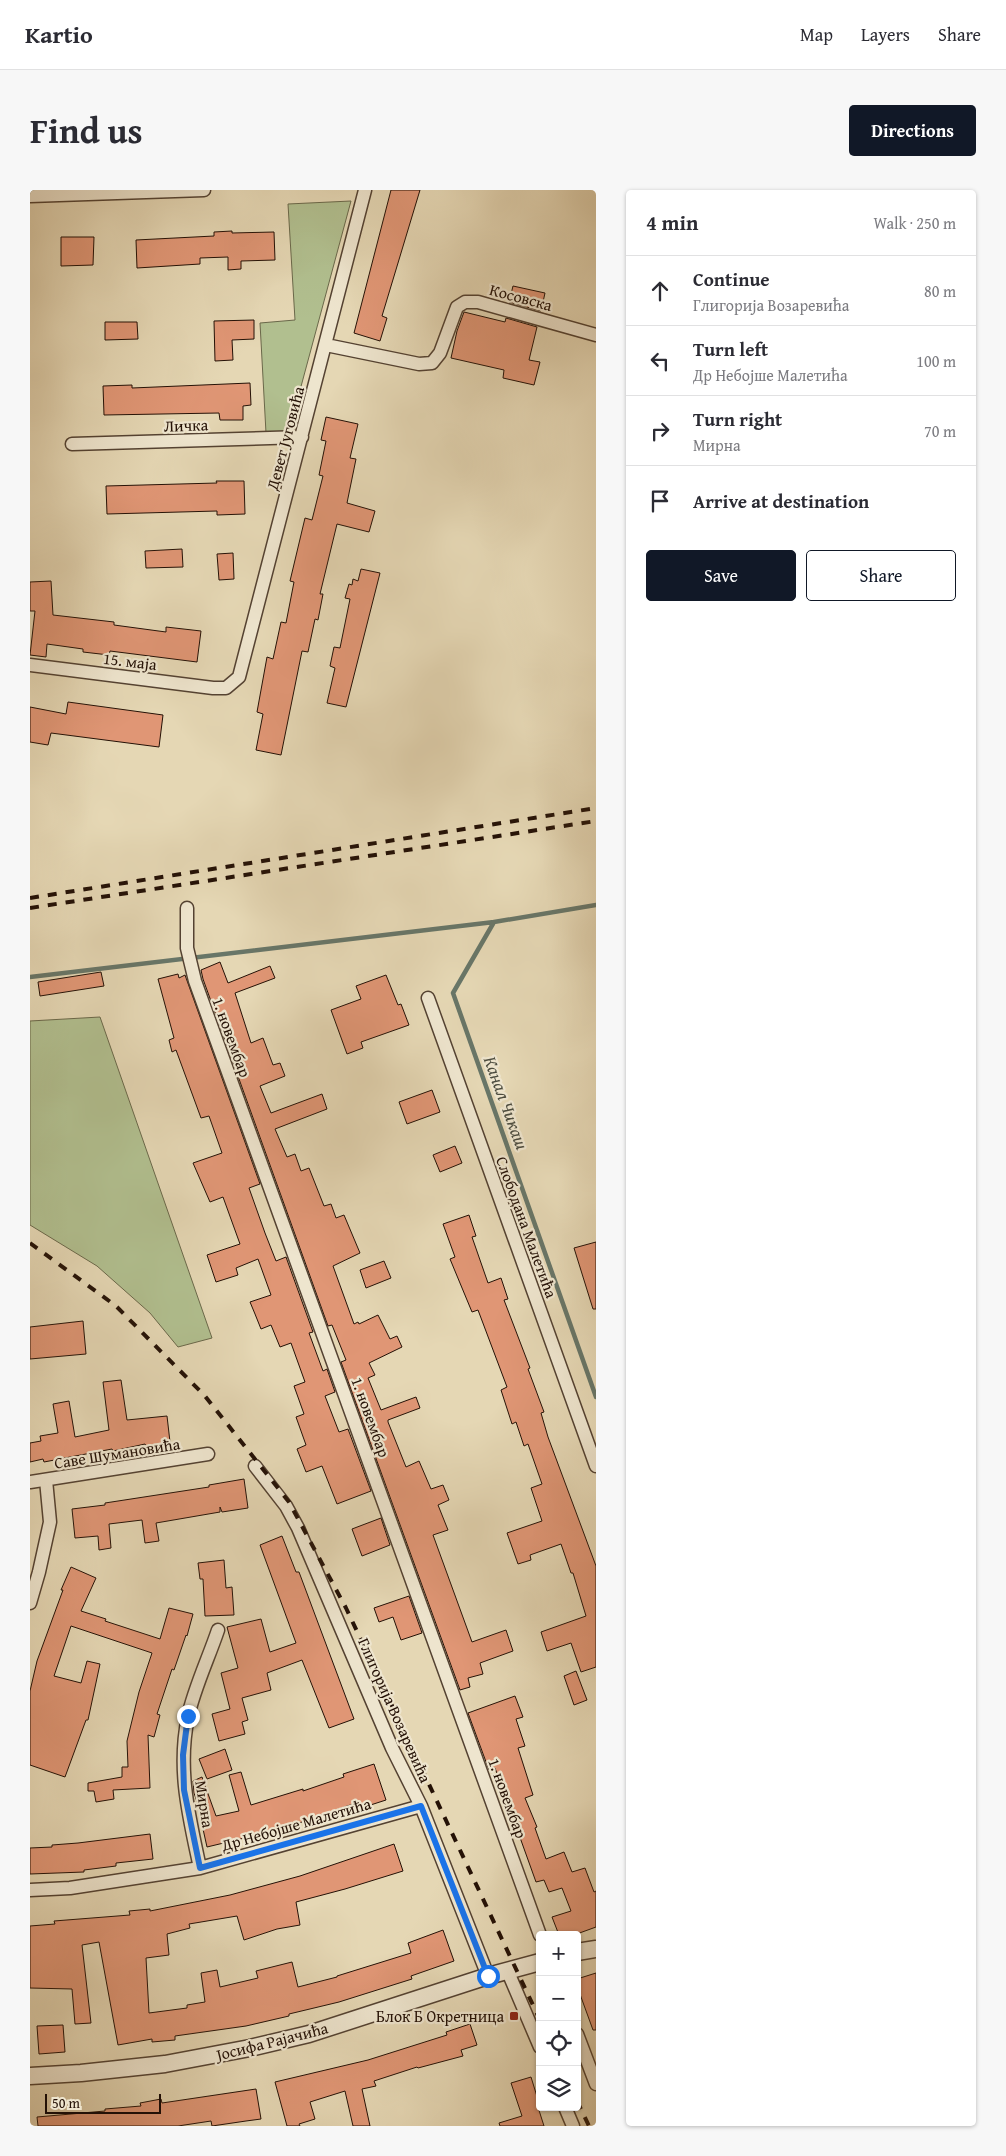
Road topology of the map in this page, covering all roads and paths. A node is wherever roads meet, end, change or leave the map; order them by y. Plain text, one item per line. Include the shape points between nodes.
1 (204, 190) edge
2 (365, 190) edge
3 (30, 196) edge
4 (596, 334) edge
5 (326, 345) junction
6 (302, 437) junction
7 (72, 444) dead end
8 (30, 665) edge
9 (226, 688) joint
10 (187, 908) dead end
11 (428, 998) dead end
12 (208, 1454) dead end
13 (255, 1466) dead end
14 (596, 1466) edge
15 (46, 1480) junction
16 (30, 1482) edge
17 (30, 1603) edge
18 (218, 1630) dead end
19 (421, 1806) junction
20 (200, 1868) junction
21 (30, 1890) edge
22 (539, 1931) edge
23 (596, 1949) edge
24 (581, 1951) edge
25 (536, 1963) edge
26 (508, 1972) junction
27 (488, 1976) junction
28 (536, 2038) edge
29 (581, 2045) edge
30 (30, 2076) edge
31 (596, 2084) edge
32 (567, 2111) edge
33 (573, 2126) edge

1 - 3 street
2 - 5 street, Девет Југовића
4 - 5 street, Косовска via 478,302 465,302 457,307 440,354 432,362 419,364
5 - 6 street, Девет Југовића
6 - 7 street, Личка
6 - 9 street, Девет Југовића via 239,677
8 - 9 street, 15. маја
10 - 22 street, 1. новембар via 187,948 195,981
11 - 14 street, Слободана Малетића
12 - 15 street, Саве Шумановића
13 - 19 street, Глигорија Возаревића via 286,1506 298,1528 392,1748
15 - 16 street, Саве Шумановића
15 - 17 street via 50,1522
18 - 20 street, Мирна via 188,1716 183,1755 184,1790
19 - 20 street, Др Небојше Малетића
19 - 27 street, Глигорија Возаревића
20 - 21 street, Др Небојше Малетића via 70,1888
23 - 24 street
25 - 26 street, Јосифа Рајачића
26 - 27 street, Јосифа Рајачића
26 - 28 street
27 - 30 street, Јосифа Рајачића via 309,2034 250,2048 165,2064 81,2074
29 - 31 street
32 - 33 street

